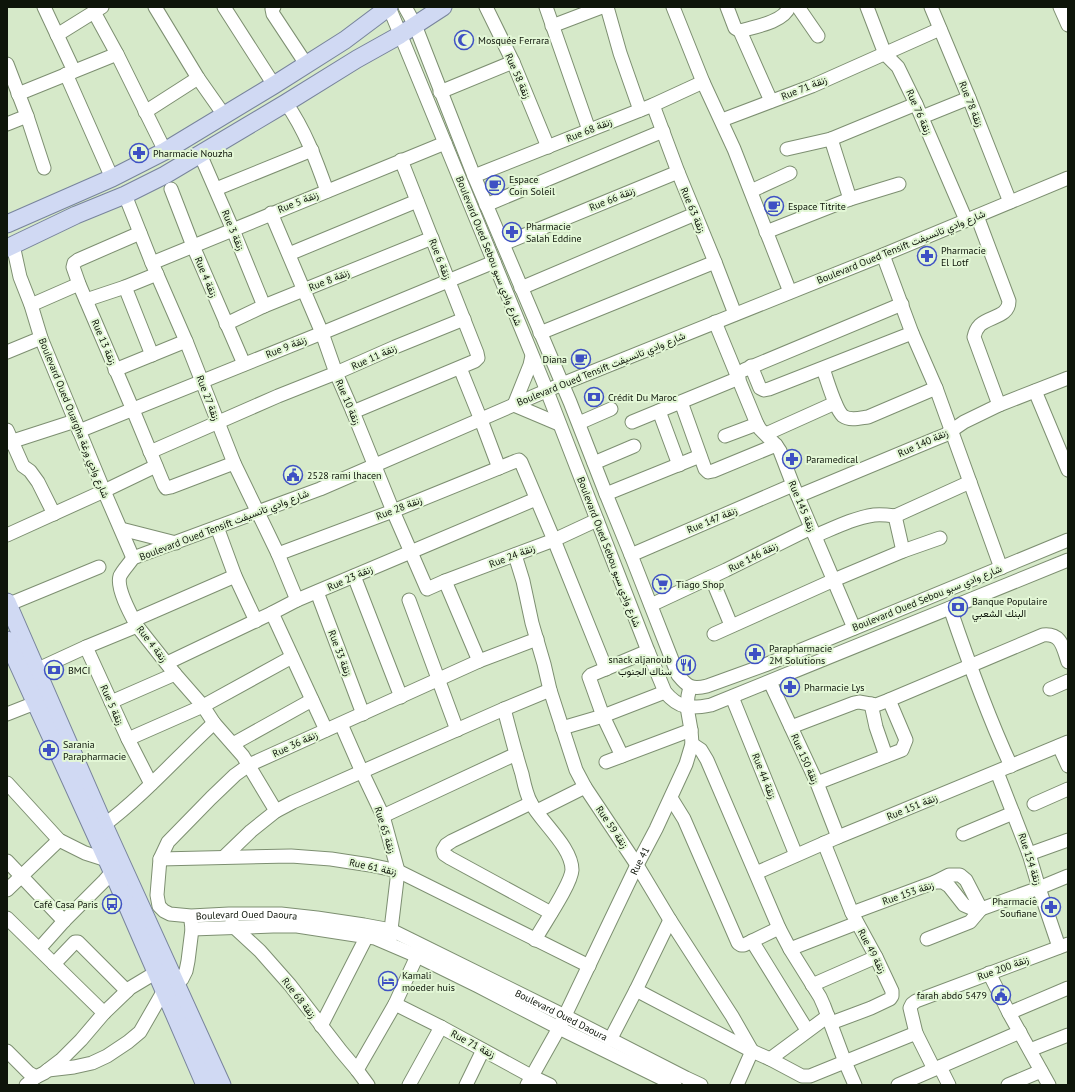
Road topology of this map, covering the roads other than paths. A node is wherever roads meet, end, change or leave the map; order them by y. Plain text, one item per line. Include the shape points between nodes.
1 (44, 7) edge
2 (155, 7) edge
3 (224, 7) edge
4 (274, 7) edge
5 (389, 7) edge
6 (406, 7) edge
7 (443, 7) edge
8 (486, 7) edge
9 (546, 7) edge
10 (602, 7) edge
11 (607, 7) edge
12 (673, 7) edge
13 (727, 7) edge
14 (789, 7) edge
15 (798, 7) edge
16 (867, 7) edge
17 (931, 7) edge
18 (1060, 7) edge
19 (98, 10) edge
20 (415, 25) junction
21 (1068, 25) edge
22 (552, 26) junction
23 (940, 29) junction
24 (740, 31) junction
25 (57, 35) junction
26 (400, 35) junction
27 (818, 36) dead end
28 (117, 54) junction
29 (885, 54) junction
30 (513, 62) junction
31 (7, 64) edge
32 (306, 64) junction
33 (70, 73) junction
34 (198, 78) junction
35 (704, 82) junction
36 (274, 85) junction
37 (440, 92) junction
38 (18, 94) junction
39 (969, 98) junction
40 (771, 101) junction
41 (286, 103) junction
42 (916, 104) junction
43 (653, 105) junction
44 (640, 110) junction
45 (145, 112) junction
46 (224, 115) junction
47 (27, 116) junction
48 (922, 117) junction
49 (722, 120) junction
50 (7, 124) edge
51 (589, 130) junction
52 (663, 131) junction
53 (831, 139) junction
54 (445, 143) junction
55 (548, 147) junction
56 (787, 149) dead end
57 (312, 150) junction
58 (165, 151) junction
59 (200, 154) junction
60 (401, 160) junction
61 (44, 168) dead end
62 (678, 172) junction
63 (790, 173) dead end
64 (474, 176) junction
65 (112, 178) junction
66 (1068, 178) edge
67 (899, 184) dead end
68 (171, 189) dead end
69 (216, 189) junction
70 (327, 191) junction
71 (751, 191) junction
72 (125, 195) junction
73 (850, 199) junction
74 (417, 201) junction
75 (1010, 202) junction
76 (486, 206) junction
77 (271, 214) junction
78 (695, 214) junction
79 (971, 218) junction
80 (7, 224) edge
81 (233, 230) junction
82 (766, 232) junction
83 (140, 233) junction
84 (432, 238) junction
85 (502, 244) junction
86 (193, 246) junction
87 (9, 250) edge
88 (289, 254) junction
89 (883, 255) junction
90 (494, 262) junction
91 (715, 262) junction
92 (155, 268) junction
93 (448, 280) junction
94 (79, 284) junction
95 (125, 287) junction
96 (521, 288) junction
97 (303, 291) junction
98 (790, 292) junction
99 (86, 300) junction
100 (31, 304) junction
101 (902, 304) junction
102 (264, 306) junction
103 (735, 314) junction
104 (464, 319) junction
105 (715, 322) junction
106 (226, 324) junction
107 (322, 333) junction
108 (540, 333) junction
109 (912, 333) junction
110 (41, 338) junction
111 (186, 341) junction
112 (7, 352) edge
113 (152, 355) junction
114 (532, 356) junction
115 (244, 364) junction
116 (752, 366) junction
117 (460, 368) junction
118 (823, 368) junction
119 (115, 370) junction
120 (336, 374) junction
121 (738, 375) junction
122 (1068, 378) edge
123 (202, 382) junction
124 (562, 384) junction
125 (936, 388) junction
126 (547, 391) junction
127 (1035, 391) junction
128 (681, 402) junction
129 (834, 403) junction
130 (514, 404) junction
131 (999, 405) junction
132 (611, 409) dead end
133 (133, 410) junction
134 (659, 411) junction
135 (353, 412) junction
136 (481, 420) junction
137 (218, 422) junction
138 (632, 422) dead end
139 (579, 423) junction
140 (560, 424) junction
141 (757, 424) junction
142 (77, 426) junction
143 (952, 431) junction
144 (766, 434) junction
145 (725, 436) dead end
146 (9, 438) edge
147 (776, 444) junction
148 (634, 446) dead end
149 (150, 452) junction
150 (700, 456) junction
151 (234, 463) junction
152 (594, 463) junction
153 (679, 465) junction
154 (156, 466) junction
155 (374, 466) junction
156 (499, 468) junction
157 (1068, 470) edge
158 (970, 482) junction
159 (795, 490) junction
160 (104, 491) junction
161 (606, 494) junction
162 (536, 499) junction
163 (393, 511) junction
164 (258, 512) junction
165 (54, 514) junction
166 (896, 516) junction
167 (597, 520) junction
168 (217, 527) junction
169 (120, 529) junction
170 (813, 532) junction
171 (7, 535) edge
172 (940, 538) dead end
173 (554, 540) junction
174 (1068, 540) edge
175 (176, 543) junction
176 (903, 551) junction
177 (410, 552) junction
178 (278, 554) junction
179 (515, 555) junction
180 (631, 555) junction
181 (133, 558) junction
182 (1068, 560) edge
183 (99, 567) dead end
184 (1001, 568) junction
185 (235, 576) junction
186 (354, 576) junction
187 (711, 577) junction
188 (834, 580) junction
189 (445, 581) junction
190 (427, 590) joint
191 (317, 592) junction
192 (297, 600) junction
193 (409, 600) dead end
194 (7, 604) edge
195 (651, 605) junction
196 (950, 608) junction
197 (272, 613) junction
198 (256, 620) junction
199 (136, 623) junction
200 (731, 625) junction
201 (854, 628) junction
202 (714, 634) dead end
203 (537, 639) junction
204 (7, 640) edge
205 (1065, 645) edge
206 (86, 647) junction
207 (648, 651) junction
208 (292, 656) junction
209 (479, 661) junction
210 (1068, 662) edge
211 (167, 663) junction
212 (970, 666) junction
213 (606, 669) junction
214 (36, 670) junction
215 (176, 674) junction
216 (438, 680) junction
217 (770, 682) junction
218 (1068, 682) edge
219 (690, 687) junction
220 (1050, 688) dead end
221 (550, 690) junction
222 (665, 692) junction
223 (402, 697) junction
224 (732, 697) junction
225 (312, 700) junction
226 (890, 700) junction
227 (111, 702) junction
228 (35, 703) junction
229 (871, 704) junction
230 (203, 706) junction
231 (687, 707) junction
232 (504, 709) junction
233 (7, 714) edge
234 (363, 714) junction
235 (603, 716) junction
236 (214, 723) junction
237 (341, 724) junction
238 (791, 727) junction
239 (562, 728) junction
240 (326, 730) junction
241 (457, 730) junction
242 (691, 730) junction
243 (128, 739) junction
244 (233, 744) junction
245 (692, 744) junction
246 (1064, 744) edge
247 (516, 754) junction
248 (622, 756) junction
249 (886, 756) junction
250 (606, 762) dead end
251 (249, 765) junction
252 (1011, 766) junction
253 (1068, 766) edge
254 (362, 772) junction
255 (997, 772) junction
256 (7, 783) edge
257 (817, 783) junction
258 (151, 784) junction
259 (585, 787) junction
260 (1068, 789) edge
261 (670, 798) junction
262 (1034, 804) dead end
263 (534, 807) junction
264 (276, 811) junction
265 (1013, 813) junction
266 (383, 816) junction
267 (104, 825) junction
268 (963, 834) dead end
269 (838, 837) junction
270 (59, 840) junction
271 (1068, 840) edge
272 (824, 843) junction
273 (1029, 854) junction
274 (796, 855) junction
275 (224, 857) junction
276 (160, 859) junction
277 (7, 861) edge
278 (637, 865) junction
279 (109, 866) junction
280 (398, 871) junction
281 (756, 873) junction
282 (21, 876) junction
283 (1068, 876) edge
284 (1039, 888) junction
285 (7, 890) edge
286 (981, 909) junction
287 (551, 913) junction
288 (229, 914) junction
289 (191, 916) junction
290 (7, 918) edge
291 (854, 918) junction
292 (670, 920) junction
293 (64, 921) junction
294 (234, 927) junction
295 (780, 928) junction
296 (192, 929) junction
297 (391, 930) junction
298 (367, 936) junction
299 (927, 939) dead end
300 (534, 940) junction
301 (752, 941) junction
302 (390, 944) junction
303 (1064, 945) edge
304 (39, 949) junction
305 (790, 949) junction
306 (417, 956) junction
307 (876, 957) junction
308 (54, 964) junction
309 (589, 966) junction
310 (155, 973) junction
311 (989, 973) junction
312 (812, 985) junction
313 (170, 988) junction
314 (1068, 988) edge
315 (636, 990) junction
316 (127, 991) junction
317 (394, 1004) junction
318 (104, 1013) junction
319 (1009, 1013) junction
320 (564, 1016) junction
321 (829, 1019) junction
322 (321, 1026) junction
323 (441, 1027) junction
324 (559, 1028) junction
325 (808, 1030) junction
326 (1020, 1032) junction
327 (916, 1033) junction
328 (1068, 1035) edge
329 (610, 1040) junction
330 (484, 1050) junction
331 (1030, 1050) junction
332 (7, 1051) edge
333 (752, 1052) junction
334 (770, 1059) junction
335 (845, 1062) junction
336 (937, 1068) junction
337 (48, 1070) junction
338 (357, 1070) junction
339 (1041, 1071) junction
340 (36, 1077) junction
341 (529, 1080) edge
342 (1013, 1084) edge
343 (26, 1085) edge
344 (205, 1085) edge
345 (222, 1085) edge
346 (368, 1085) edge
347 (409, 1085) edge
348 (466, 1085) edge
349 (550, 1085) edge
350 (675, 1085) edge
351 (701, 1085) edge
352 (737, 1085) edge
353 (855, 1085) edge
354 (898, 1085) edge
355 (949, 1085) edge
356 (1049, 1085) edge

1 - 25 street
2 - 34 street
3 - 36 street
4 - 32 street via 273,14
5 - 26 street, Boulevard Oued Sebou شارع وادي سبو
5 - 32 main road via 345,40
6 - 20 street, Boulevard Oued Sebou شارع وادي سبو
7 - 20 main road
8 - 30 street, Rue 58 زنقة
9 - 22 street
10 - 22 street
11 - 44 street
12 - 35 street
13 - 24 street via 735,28
14 - 24 street via 783,16 773,21
15 - 27 street
16 - 29 street, Rue 76 زنقة
17 - 23 street, Rue 78 زنقة
18 - 21 street
19 - 25 street
19 - 28 street
20 - 26 main road
20 - 37 street, Boulevard Oued Sebou شارع وادي سبو
22 - 51 street
23 - 29 street, Rue 71 زنقة
23 - 39 street, Rue 78 زنقة
24 - 40 street
25 - 33 street
26 - 41 main road
26 - 54 street, Boulevard Oued Sebou شارع وادي سبو
28 - 33 street
28 - 45 street
29 - 40 street, Rue 71 زنقة
29 - 42 street, Rue 76 زنقة via 898,67
30 - 37 street
30 - 55 street, Rue 58 زنقة
31 - 38 street
32 - 36 main road
33 - 38 street
33 - 65 street
34 - 45 street
34 - 46 street
35 - 43 street, Rue 68 زنقة
35 - 49 street
36 - 46 main road
37 - 64 street, Boulevard Oued Sebou شارع وادي سبو
38 - 47 street
39 - 48 street
39 - 75 street, Rue 78 زنقة
40 - 49 street, Rue 71 زنقة
41 - 57 street
41 - 59 main road
42 - 48 street, Rue 76 زنقة
42 - 53 street
43 - 44 street, Rue 68 زنقة
43 - 52 street, Rue 63 زنقة
44 - 51 street, Rue 68 زنقة
45 - 58 street
46 - 58 main road
47 - 50 street
47 - 61 street
48 - 79 street, Rue 76 زنقة
49 - 71 street
51 - 55 street, Rue 68 زنقة
52 - 62 street, Rue 63 زنقة
52 - 76 street
53 - 56 street
53 - 73 street
54 - 60 street, Rue 5 زنقة
54 - 90 street, Boulevard Oued Sebou شارع وادي سبو
55 - 64 street, Rue 68 زنقة
57 - 69 street
57 - 70 street
58 - 65 main road
59 - 69 street, Rue 3 زنقة
59 - 72 main road
60 - 70 street, Rue 5 زنقة
60 - 74 street, Rue 6 زنقة
62 - 78 street, Rue 63 زنقة
62 - 85 street, Rue 66 زنقة
63 - 71 street
64 - 76 street, Boulevard Oued Sebou شارع وادي سبو
65 - 80 main road
66 - 75 street, Boulevard Oued Tensift شارع وادي تانسيفت
67 - 73 street
68 - 86 street, Rue 4 زنقة
69 - 81 street, Rue 3 زنقة
70 - 77 street, Rue 5 زنقة
71 - 82 street
72 - 83 street, Rue 27 زنقة
72 - 87 main road via 76,215
73 - 82 street
74 - 84 street, Rue 6 زنقة
74 - 88 street
75 - 79 street, Boulevard Oued Tensift شارع وادي تانسيفت
76 - 85 street, Boulevard Oued Sebou شارع وادي سبو
77 - 81 street, Rue 5 زنقة
77 - 88 street, Rue 10 زنقة
78 - 91 street, Rue 63 زنقة
78 - 96 street
79 - 89 street, Boulevard Oued Tensift شارع وادي تانسيفت
79 - 131 street, Rue 76 زنقة via 1009,301 1006,311 979,325 974,336
81 - 86 street, Rue 5 زنقة
81 - 102 street, Rue 3 زنقة
82 - 98 street
83 - 92 street, Rue 27 زنقة
83 - 94 street, Rue 13 زنقة via 74,263
84 - 93 street, Rue 6 زنقة
84 - 97 street, Rue 8 زنقة
85 - 96 street, Boulevard Oued Sebou شارع وادي سبو
86 - 92 street, Rue 5 زنقة
86 - 106 street, Rue 4 زنقة
87 - 100 street, Boulevard Oued Ouargha شارع وادي ورغة
88 - 97 street, Rue 10 زنقة
89 - 98 street, Boulevard Oued Tensift شارع وادي تانسيفت
89 - 101 street
90 - 93 street, Rue 9 زنقة
90 - 114 street, Boulevard Oued Sebou شارع وادي سبو
91 - 103 street, Rue 63 زنقة
91 - 108 street
92 - 95 street, Rue 5 زنقة
92 - 111 street, Rue 27 زنقة
93 - 104 street, Rue 6 زنقة
93 - 107 street, Rue 9 زنقة
94 - 99 street, Rue 13 زنقة
94 - 100 street
95 - 99 street, Rue 5 زنقة
95 - 113 street
96 - 108 street, Boulevard Oued Sebou شارع وادي سبو
97 - 102 street, Rue 8 زنقة
97 - 107 street, Rue 10 زنقة
98 - 103 street, Boulevard Oued Tensift شارع وادي تانسيفت
99 - 119 street, Rue 13 زنقة
100 - 110 street, Boulevard Oued Ouargha شارع وادي ورغة
101 - 109 street
101 - 116 street
102 - 106 street, Rue 8 زنقة
103 - 105 street, Boulevard Oued Tensift شارع وادي تانسيفت
104 - 117 street, Rue 6 زنقة via 478,358 475,362
104 - 120 street, Rue 11 زنقة
105 - 121 street, Rue 145 زنقة
105 - 124 street, Boulevard Oued Tensift شارع وادي تانسيفت
106 - 115 street, Rue 4 زنقة
107 - 115 street, Rue 9 زنقة
107 - 120 street, Rue 10 زنقة
108 - 124 street, Boulevard Oued Sebou شارع وادي سبو
109 - 118 street
109 - 125 street
110 - 112 street
110 - 142 street, Boulevard Oued Ouargha شارع وادي ورغة
111 - 113 street
111 - 123 street, Rue 27 زنقة
113 - 119 street
114 - 126 street, Boulevard Oued Sebou شارع وادي سبو
114 - 130 street
115 - 123 street, Rue 9 زنقة
116 - 118 street via 760,388 764,390
116 - 121 street
117 - 135 street
117 - 136 street
118 - 129 street
119 - 133 street, Rue 13 زنقة
120 - 135 street, Rue 10 زنقة
120 - 137 street, Rue 11 زنقة
121 - 128 street
121 - 141 street, Rue 145 زنقة
122 - 127 street, Rue 140 زنقة
123 - 133 street, Rue 9 زنقة
123 - 137 street, Rue 27 زنقة
124 - 126 street, Boulevard Oued Tensift شارع وادي تانسيفت
124 - 139 street, Boulevard Oued Sebou شارع وادي سبو
125 - 129 street via 868,417 857,419 842,416
125 - 143 street
126 - 130 street, Boulevard Oued Tensift شارع وادي تانسيفت
126 - 140 street, Boulevard Oued Sebou شارع وادي سبو
127 - 131 street, Rue 140 زنقة
127 - 157 street
128 - 134 street
128 - 150 street
129 - 144 street
130 - 136 street, Boulevard Oued Tensift شارع وادي تانسيفت
130 - 140 street
131 - 143 street, Rue 140 زنقة via 964,422
132 - 139 street
133 - 142 street, Rue 9 زنقة
133 - 149 street, Rue 13 زنقة
134 - 138 street
134 - 153 street
135 - 155 street, Rue 10 زنقة
136 - 155 street, Boulevard Oued Tensift شارع وادي تانسيفت
136 - 156 street
137 - 149 street, Rue 11 زنقة
137 - 151 street, Rue 27 زنقة
139 - 152 street, Boulevard Oued Sebou شارع وادي سبو
140 - 167 street, Boulevard Oued Sebou شارع وادي سبو
141 - 144 street, Rue 145 زنقة
141 - 145 street
142 - 146 street, Rue 9 زنقة
142 - 160 street, Boulevard Oued Ouargha شارع وادي ورغة
143 - 158 street
143 - 159 street, Rue 140 زنقة
144 - 147 street, Rue 145 زنقة
146 - 165 street via 23,466 38,482
147 - 150 street via 708,472
147 - 159 street, Rue 145 زنقة
148 - 152 street
149 - 154 street, Rue 13 زنقة
150 - 153 street
151 - 154 street, Rue 13 زنقة via 166,488
151 - 164 street, Rue 27 زنقة
152 - 161 street, Boulevard Oued Sebou شارع وادي سبو
153 - 161 street
154 - 160 street
155 - 163 street, Rue 10 زنقة
155 - 164 street, Boulevard Oued Tensift شارع وادي تانسيفت
156 - 162 street, Rue 28 زنقة via 519,460
156 - 163 street, Rue 28 زنقة
158 - 166 street
158 - 184 street
159 - 170 street, Rue 145 زنقة
159 - 180 street, Rue 147 زنقة
160 - 165 street
160 - 169 street, Boulevard Oued Ouargha شارع وادي ورغة
161 - 180 street, Boulevard Oued Sebou شارع وادي سبو
162 - 173 street
162 - 177 street, Rue 23 زنقة
163 - 177 street, Rue 10 زنقة
163 - 178 street, Rue 28 زنقة
164 - 168 street, Boulevard Oued Tensift شارع وادي تانسيفت
164 - 178 street, Rue 27 زنقة
165 - 171 street
166 - 170 street, Rue 146 زنقة via 874,515
166 - 176 street
167 - 173 street, Rue 24 زنقة
167 - 207 street, Boulevard Oued Sebou شارع وادي سبو
168 - 175 street, Boulevard Oued Tensift شارع وادي تانسيفت
168 - 185 street
169 - 175 street
169 - 181 street, Boulevard Oued Ouargha شارع وادي ورغة
170 - 187 street, Rue 146 زنقة
170 - 188 street, Rue 145 زنقة
172 - 176 street
173 - 179 street, Rue 24 زنقة
173 - 213 street
174 - 184 street, Boulevard Oued Sebou شارع وادي سبو
175 - 181 street, Boulevard Oued Tensift شارع وادي تانسيفت
176 - 188 street
177 - 186 street, Rue 23 زنقة
177 - 190 street, Rue 10 زنقة
178 - 192 street, Rue 27 زنقة
179 - 189 street, Rue 24 زنقة
179 - 203 street, Rue 59 زنقة
180 - 195 street, Boulevard Oued Sebou شارع وادي سبو
181 - 199 street, Rue 4 زنقة via 120,576 119,582 120,590
182 - 196 street, Boulevard Oued Sebou شارع وادي سبو
183 - 194 street
184 - 201 street, Boulevard Oued Sebou شارع وادي سبو
185 - 198 street
185 - 199 street
186 - 191 street, Rue 23 زنقة
186 - 223 street
187 - 195 street, Rue 146 زنقة
187 - 200 street
188 - 200 street
188 - 201 street, Rue 145 زنقة
189 - 190 street, Rue 24 زنقة
189 - 209 street
191 - 192 street, Rue 23 زنقة
191 - 234 street, Rue 33 زنقة
192 - 197 street, Rue 23 زنقة
193 - 216 street
194 - 214 main road
195 - 219 street, Boulevard Oued Sebou شارع وادي سبو via 678,675
196 - 212 street
196 - 217 street, Boulevard Oued Sebou شارع وادي سبو
197 - 198 street, Rue 23 زنقة
197 - 208 street
198 - 211 street, Rue 23 زنقة
199 - 206 street
199 - 211 street, Rue 4 زنقة
200 - 202 street
201 - 219 street, Boulevard Oued Sebou شارع وادي سبو via 707,686
203 - 209 street, Rue 36 زنقة
203 - 221 street, Rue 59 زنقة
204 - 228 main road
205 - 210 street
205 - 212 street via 1054,636 1043,635
206 - 214 street
206 - 227 street, Rue 5 زنقة
207 - 213 street
207 - 222 street, Boulevard Oued Sebou شارع وادي سبو
208 - 225 street
208 - 230 street
209 - 216 street, Rue 36 زنقة
211 - 215 street, Rue 4 زنقة
212 - 226 street
212 - 252 street
213 - 235 street via 589,677
214 - 267 main road
215 - 227 street
215 - 230 street, Rue 4 زنقة
216 - 223 street, Rue 36 زنقة
216 - 241 street
217 - 224 street, Boulevard Oued Sebou شارع وادي سبو
217 - 238 street, Rue 150 زنقة
218 - 220 street
219 - 231 street, Rue 41
221 - 232 street
221 - 239 street, Rue 59 زنقة
222 - 231 street, Boulevard Oued Sebou شارع وادي سبو via 677,704
222 - 235 street
223 - 234 street, Rue 36 زنقة
224 - 231 street, Boulevard Oued Sebou شارع وادي سبو via 711,705
224 - 274 street, Rue 44 زنقة
225 - 240 street
225 - 244 street
226 - 229 street
226 - 249 street via 906,740 902,750
227 - 243 street, Rue 5 زنقة
228 - 233 street
228 - 279 main road
229 - 238 street via 854,703
229 - 249 street
230 - 236 street, Rue 4 زنقة
230 - 243 street
231 - 242 street, Rue 41
232 - 241 street
232 - 247 street
234 - 237 street, Rue 36 زنقة
235 - 239 street
235 - 248 street
236 - 244 street, Rue 4 زنقة
236 - 258 street
237 - 240 street, Rue 36 زنقة
237 - 254 street, Rue 65 زنقة
238 - 257 street, Rue 150 زنقة
239 - 259 street, Rue 59 زنقة via 576,770
240 - 251 street, Rue 36 زنقة
241 - 254 street
242 - 245 street, Rue 41
242 - 248 street
243 - 258 street, Rue 5 زنقة
244 - 251 street, Rue 4 زنقة
245 - 261 street, Rue 41
245 - 281 street via 707,760
246 - 252 street, Rue 151 زنقة
246 - 253 street
247 - 263 street
247 - 266 street
248 - 250 street
249 - 257 street
251 - 264 street, Rue 4 زنقة
251 - 276 street, Rue 36 زنقة via 211,798 168,842
252 - 255 street, Rue 151 زنقة
254 - 264 street
254 - 266 street, Rue 65 زنقة
255 - 265 street, Rue 154 زنقة
255 - 269 street, Rue 151 زنقة
256 - 270 street
257 - 269 street, Rue 150 زنقة
258 - 267 street
259 - 263 street
259 - 278 street, Rue 59 زنقة
260 - 262 street
261 - 278 street, Rue 41
261 - 301 street via 684,819 738,943 744,945
263 - 287 street via 564,849 572,869 571,878
263 - 287 street via 452,841 443,850 450,858
264 - 275 street
265 - 268 street
265 - 273 street, Rue 154 زنقة
266 - 280 street, Rue 65 زنقة
267 - 313 main road
269 - 272 street, Rue 151 زنقة
270 - 279 street
270 - 282 street
271 - 273 street
272 - 274 street, Rue 151 زنقة
272 - 291 street, Rue 49 زنقة
273 - 284 street, Rue 154 زنقة
274 - 281 street, Rue 151 زنقة
275 - 276 street, Rue 61 زنقة
275 - 280 street, Rue 61 زنقة via 291,856 331,859
276 - 289 street, Rue 36 زنقة via 157,895 159,906 170,914
277 - 282 street
278 - 292 street, Rue 59 زنقة
278 - 309 street, Rue 41
279 - 293 street via 104,881
279 - 310 main road
280 - 297 street, Rue 65 زنقة
280 - 300 street, Rue 61 زنقة
281 - 295 street
282 - 285 street
282 - 293 street
283 - 284 street
284 - 286 street
284 - 303 street, Rue 154 زنقة
286 - 291 street, Rue 153 زنقة via 964,905 949,886 943,882 935,882
286 - 299 street via 970,922
287 - 300 street
288 - 289 street, Boulevard Oued Daoura
288 - 294 street, Rue 68 زنقة
288 - 297 street, Boulevard Oued Daoura via 281,914
289 - 296 street, Boulevard Oued Daoura
290 - 304 street
291 - 305 street, Rue 153 زنقة
291 - 307 street, Rue 49 زنقة
292 - 315 street
292 - 333 street, Rue 59 زنقة via 732,1016
293 - 304 street
294 - 296 street, Boulevard Oued Daoura
294 - 298 street, Boulevard Oued Daoura via 297,926
294 - 322 street, Rue 68 زنقة via 290,985
295 - 301 street
295 - 305 street
296 - 313 street via 186,971 182,980
297 - 302 street, Rue 65 زنقة
297 - 320 street, Boulevard Oued Daoura
298 - 302 street, Boulevard Oued Daoura
298 - 322 street
300 - 309 street, Rue 61 زنقة
301 - 325 street
302 - 306 street, Boulevard Oued Daoura
303 - 311 street, Rue 200 زنقة
304 - 308 street
305 - 312 street
306 - 317 street
306 - 324 street, Boulevard Oued Daoura
307 - 312 street
307 - 321 street, Rue 49 زنقة via 892,991 890,999 871,1008
308 - 316 street via 75,942 78,942
308 - 318 street
309 - 320 street, Rue 41
310 - 313 main road
310 - 316 street
311 - 319 street
311 - 327 street, Rue 200 زنقة via 912,1004 910,1008
312 - 321 street
313 - 337 street via 140,1032 128,1042 92,1063
313 - 344 main road
313 - 345 main road
314 - 319 street
315 - 329 street
315 - 333 street
316 - 318 street
317 - 323 street, Rue 71 زنقة
317 - 338 street
318 - 337 street via 76,1045
319 - 326 street
320 - 324 street, Rue 41
320 - 329 street, Boulevard Oued Daoura
321 - 325 street
321 - 335 street
322 - 338 street, Rue 68 زنقة
323 - 330 street, Rue 71 زنقة
323 - 347 street
324 - 341 street, Rue 41
324 - 350 street, Boulevard Oued Daoura
325 - 334 street
326 - 331 street
326 - 336 street
327 - 335 street
327 - 336 street
328 - 331 street
329 - 351 street, Boulevard Oued Daoura
330 - 341 street, Rue 71 زنقة
330 - 348 street
331 - 339 street
332 - 340 street
333 - 334 street
333 - 352 street
334 - 335 street via 802,1076 810,1076
335 - 353 street
336 - 354 street
336 - 355 street
337 - 340 street
338 - 346 street, Rue 68 زنقة
339 - 342 street
339 - 356 street
340 - 343 street
341 - 349 street, Rue 71 زنقة

